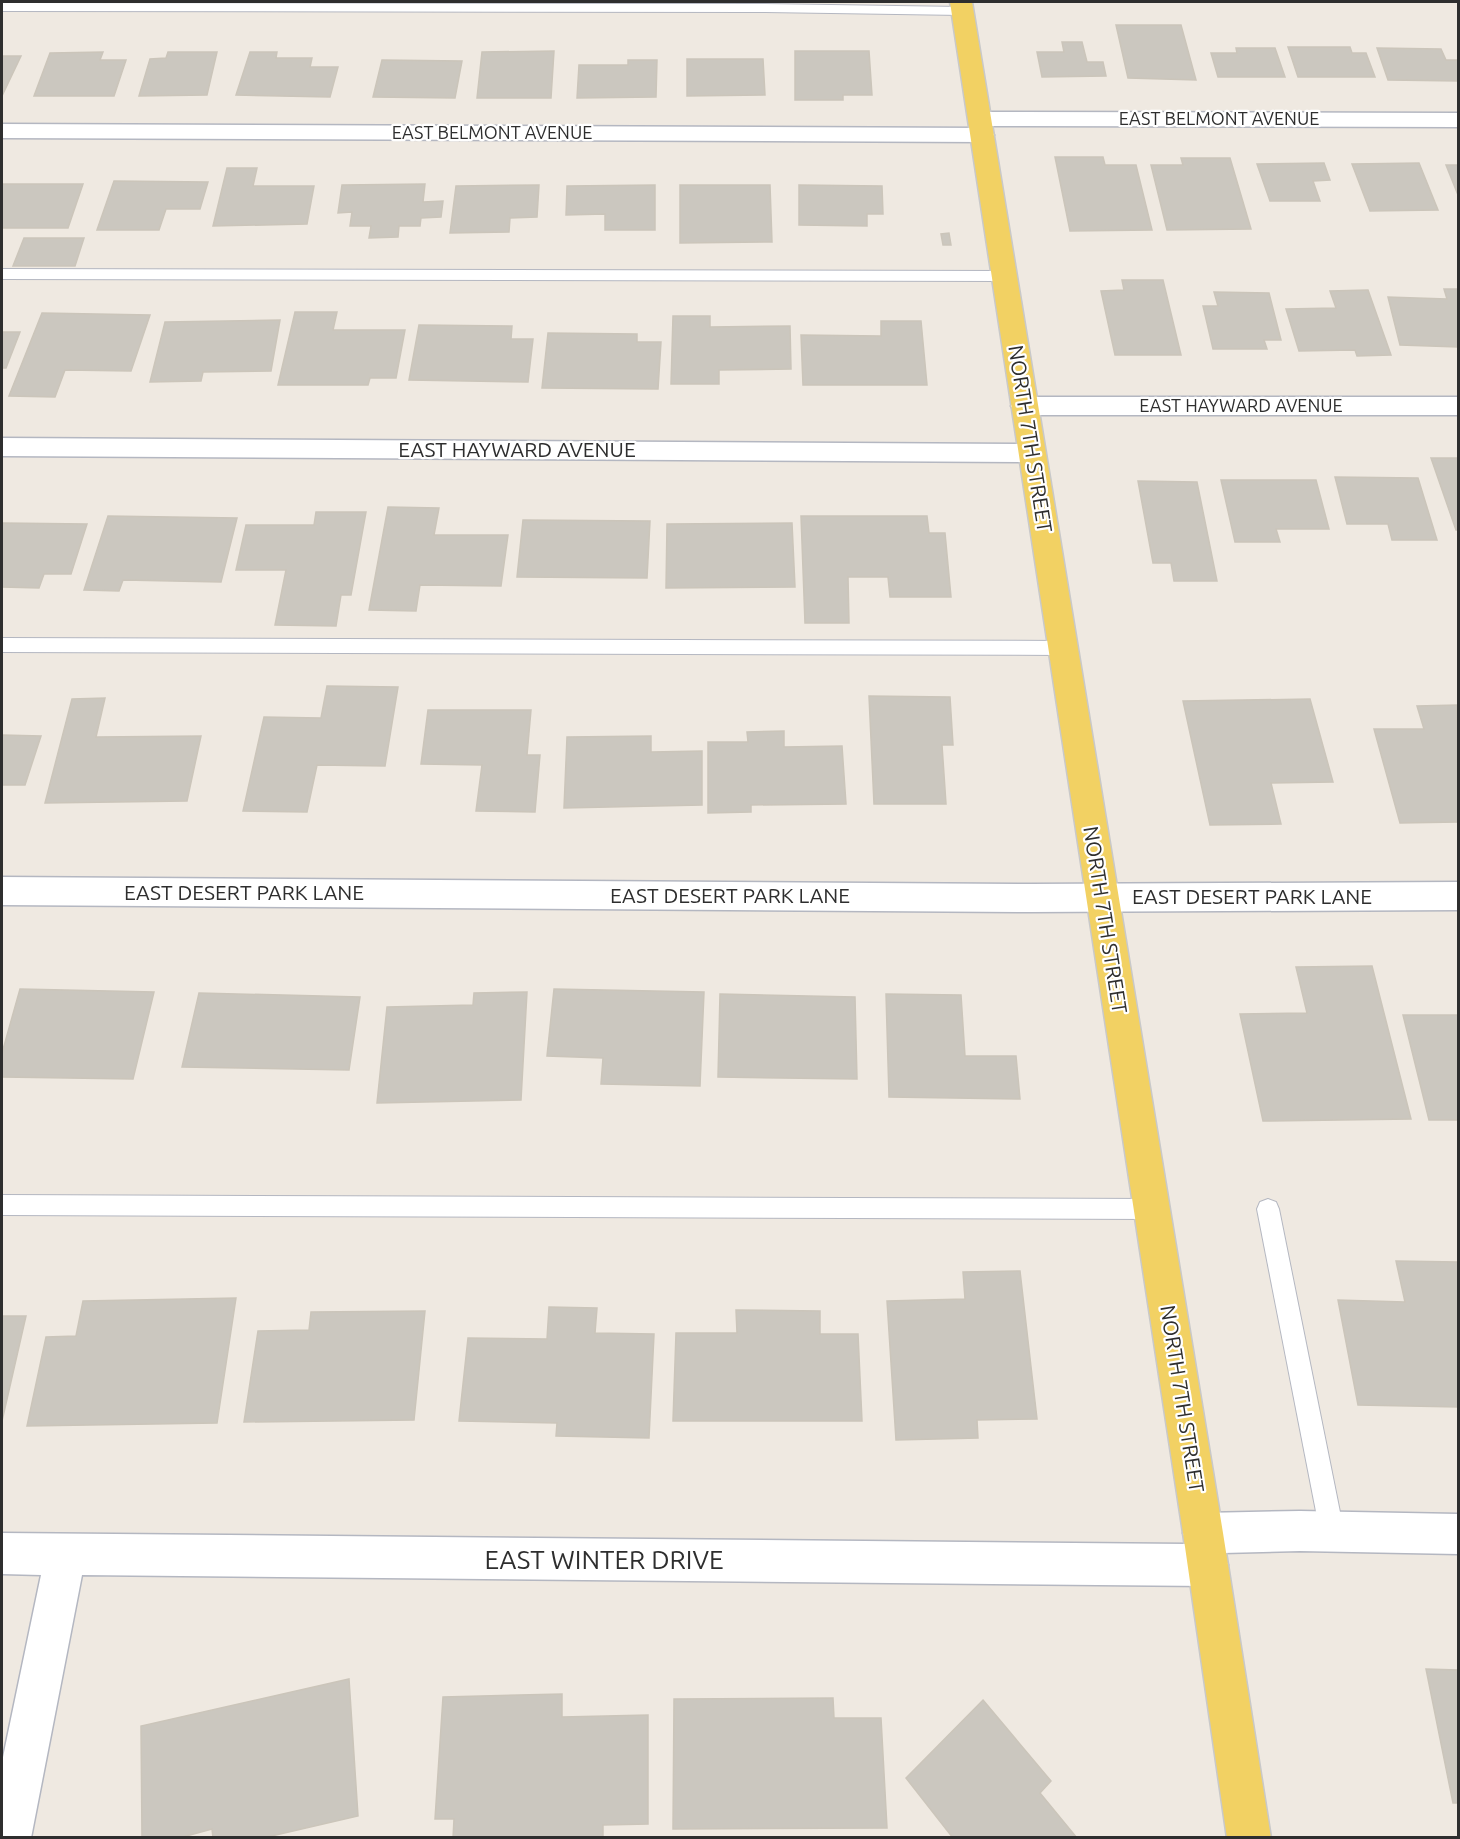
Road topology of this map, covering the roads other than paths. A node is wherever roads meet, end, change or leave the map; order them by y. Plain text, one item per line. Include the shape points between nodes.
1 (765, 5) edge
2 (962, 6) edge
3 (2, 7) edge
4 (1458, 120) edge
5 (982, 127) junction
6 (2, 131) edge
7 (2, 274) edge
8 (1004, 276) junction
9 (1024, 406) junction
10 (1458, 406) edge
11 (2, 447) edge
12 (1032, 453) junction
13 (2, 645) edge
14 (1062, 648) junction
15 (2, 891) edge
16 (1458, 896) edge
17 (1101, 898) junction
18 (2, 1205) edge
19 (1151, 1209) junction
20 (1268, 1209) dead end
21 (1332, 1532) junction
22 (1458, 1534) edge
23 (1205, 1549) junction
24 (2, 1554) edge
25 (66, 1554) junction
26 (8, 1838) edge
27 (1249, 1838) edge

1 - 2 lane
1 - 3 lane
2 - 5 main road, NORTH 7TH STREET
4 - 5 street, EAST BELMONT AVENUE
5 - 6 street, EAST BELMONT AVENUE
5 - 8 main road, NORTH 7TH STREET
7 - 8 lane
8 - 9 main road, NORTH 7TH STREET
9 - 10 street, EAST HAYWARD AVENUE
9 - 12 main road, NORTH 7TH STREET
11 - 12 street, EAST HAYWARD AVENUE
12 - 14 main road, NORTH 7TH STREET
13 - 14 lane
14 - 17 main road, NORTH 7TH STREET
15 - 17 street, EAST DESERT PARK LANE
16 - 17 street, EAST DESERT PARK LANE
17 - 19 main road, NORTH 7TH STREET
18 - 19 lane
19 - 23 main road, NORTH 7TH STREET
20 - 21 lane
21 - 22 street, EAST WINTER DRIVE
21 - 23 street, EAST WINTER DRIVE
23 - 25 street, EAST WINTER DRIVE via 1116,1566
23 - 27 main road, NORTH 7TH STREET
24 - 25 street, EAST WINTER DRIVE
25 - 26 street

